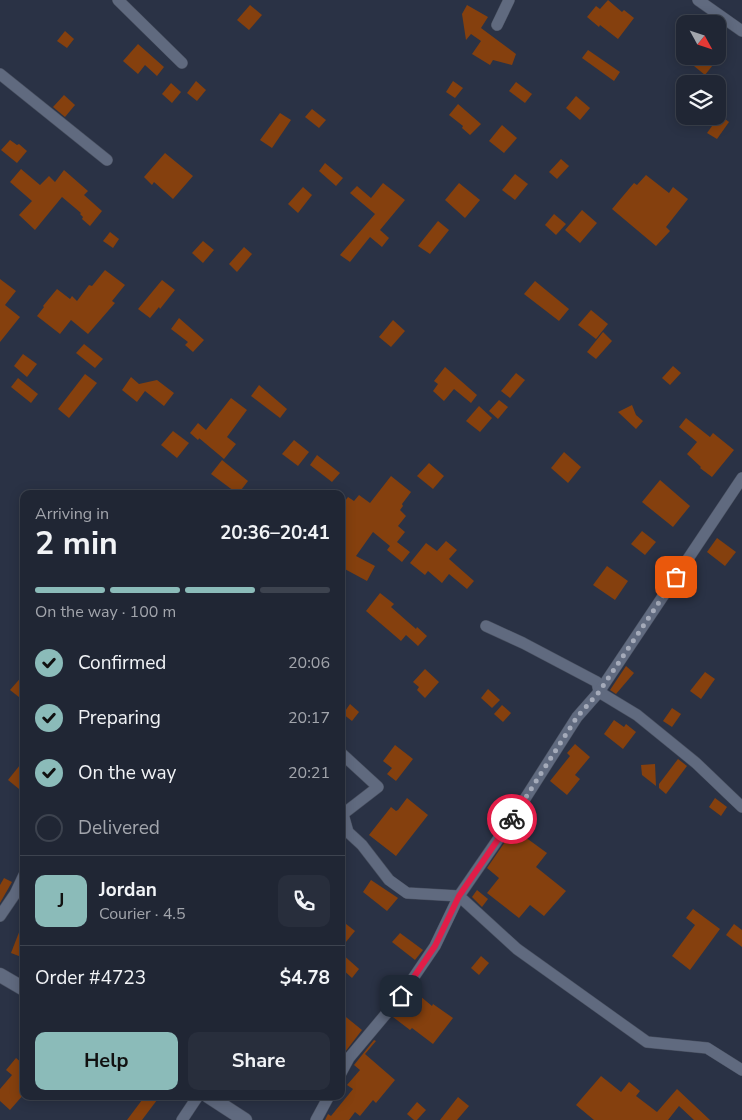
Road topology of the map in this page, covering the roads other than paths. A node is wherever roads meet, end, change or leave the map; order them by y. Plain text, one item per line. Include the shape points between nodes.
1 (118, 0) edge
2 (509, 0) edge
3 (698, 0) edge
4 (497, 26) dead end
5 (742, 31) edge
6 (182, 63) dead end
7 (0, 74) edge
8 (107, 160) dead end
9 (742, 478) edge
10 (486, 626) dead end
11 (599, 692) junction
12 (345, 757) edge
13 (742, 806) edge
14 (345, 812) edge
15 (345, 821) edge
16 (20, 883) edge
17 (459, 896) junction
18 (0, 916) edge
19 (0, 975) edge
20 (20, 987) edge
21 (345, 1066) edge
22 (742, 1070) edge
23 (195, 1100) edge
24 (214, 1100) edge
25 (327, 1100) edge
26 (182, 1120) edge
27 (245, 1120) edge
28 (316, 1120) edge

1 - 6 street
2 - 4 street
3 - 5 street
7 - 8 street
9 - 11 street
10 - 11 street via 597,682
11 - 13 street via 637,715 696,762
11 - 17 street via 577,717
12 - 14 street via 378,787
15 - 17 street via 348,832 389,880 407,894
16 - 18 street
17 - 21 street via 435,946 401,996
17 - 22 street via 517,949 647,1042 707,1048
19 - 20 street
23 - 26 street
24 - 27 street
25 - 28 street

